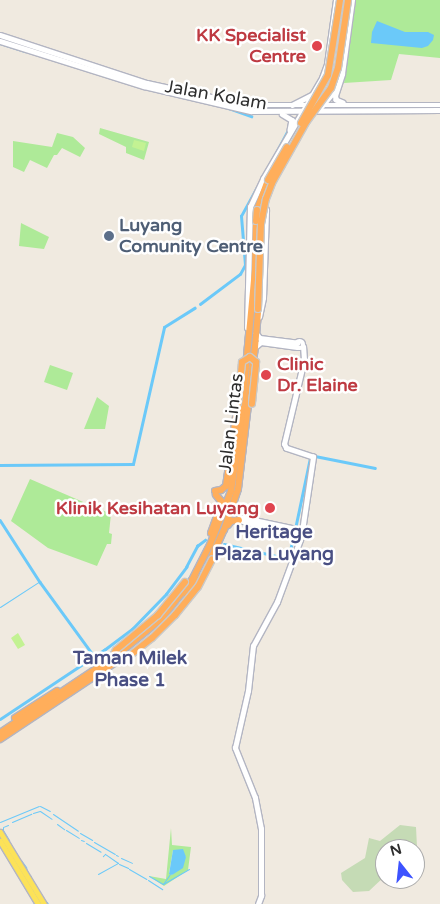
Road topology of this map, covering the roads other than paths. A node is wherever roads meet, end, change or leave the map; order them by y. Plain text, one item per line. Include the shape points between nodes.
1 (336, 0) edge
2 (340, 0) edge
3 (348, 0) edge
4 (352, 0) edge
5 (0, 35) edge
6 (0, 41) edge
7 (105, 70) junction
8 (108, 76) junction
9 (147, 83) junction
10 (320, 83) junction
11 (163, 91) junction
12 (334, 91) junction
13 (313, 94) junction
14 (351, 104) junction
15 (308, 105) junction
16 (335, 105) junction
17 (440, 105) edge
18 (289, 106) junction
19 (322, 106) junction
20 (343, 110) junction
21 (440, 110) edge
22 (278, 112) junction
23 (288, 112) junction
24 (303, 112) junction
25 (317, 112) junction
26 (295, 126) junction
27 (270, 166) junction
28 (249, 225) junction
29 (266, 228) junction
30 (254, 322) junction
31 (253, 333) junction
32 (299, 346) junction
33 (256, 347) junction
34 (233, 446) junction
35 (243, 455) junction
36 (234, 474) junction
37 (232, 482) junction
38 (216, 493) junction
39 (234, 505) junction
40 (240, 518) junction
41 (224, 530) junction
42 (216, 533) junction
43 (296, 533) junction
44 (211, 548) junction
45 (212, 559) junction
46 (197, 570) junction
47 (186, 580) junction
48 (85, 679) junction
49 (75, 687) junction
50 (0, 729) edge
51 (0, 733) edge
52 (0, 739) edge
53 (0, 744) edge
54 (0, 832) edge
55 (0, 841) edge
56 (41, 904) edge
57 (258, 904) edge

1 - 10 main road
2 - 30 highway, Jalan Lintas, bridge via 328,75 268,180 259,202
3 - 30 highway, Jalan Lintas, bridge via 338,68 331,88 303,128 266,198 261,224 258,309
4 - 12 main road via 342,74
5 - 7 main road, Jalan Kolam
6 - 8 main road, Jalan Kolam
7 - 8 main road
7 - 9 main road, Jalan Kolam
8 - 11 main road, Jalan Kolam
9 - 11 main road
9 - 18 main road, Jalan Kolam via 249,105
10 - 12 main road via 319,97
10 - 13 main road, Jalan Lintas
11 - 22 main road, Jalan Kolam via 241,110
12 - 14 main road via 336,100
12 - 19 main road, Jalan Lintas
13 - 15 main road, Jalan Lintas
13 - 18 main road
14 - 16 main road, Jalan Kolam
14 - 17 main road, Jalan Kolam
15 - 18 main road, Jalan Kolam
15 - 19 main road, Jalan Kolam
15 - 24 main road, Jalan Lintas
16 - 19 main road, Jalan Kolam
16 - 20 main road via 334,108
19 - 25 main road, Jalan Lintas
20 - 21 main road, Jalan Kolam
20 - 25 main road, Jalan Kolam
22 - 23 main road, Jalan Kolam
22 - 27 main road via 288,116 292,124
23 - 24 main road, Jalan Kolam
23 - 26 main road via 295,119
24 - 25 main road, Jalan Kolam
24 - 26 main road, Jalan Lintas
25 - 29 main road, Jalan Lintas via 271,190
26 - 27 main road, Jalan Lintas
27 - 28 main road, Jalan Lintas via 251,203
28 - 29 main road via 258,215
28 - 31 main road, Jalan Lintas via 247,317
29 - 30 main road, Jalan Lintas via 263,298
30 - 31 highway, Jalan Lintas
31 - 32 main road via 260,338
31 - 33 highway, Jalan Lintas
31 - 36 highway, Jalan Lintas
32 - 33 main road via 261,342
32 - 43 main road via 303,363 284,444 286,448 313,456
33 - 35 highway, Jalan Lintas
34 - 35 highway, bridge via 242,362 250,357 256,365 247,448
34 - 36 highway
34 - 38 highway via 226,486
35 - 39 highway, Jalan Lintas
36 - 37 highway, Jalan Lintas
37 - 38 highway via 224,492
37 - 42 highway, Jalan Lintas
38 - 42 highway via 223,504
38 - 47 highway via 221,503 216,520 206,546
39 - 40 highway
39 - 41 highway, Jalan Lintas
40 - 41 highway via 231,521
40 - 43 main road
41 - 44 highway, Jalan Lintas via 220,541
42 - 44 highway, Jalan Lintas
43 - 57 main road via 298,544 277,602 253,646 248,691 235,748 254,798 261,829 261,896
44 - 45 highway, Jalan Lintas
44 - 46 highway, Jalan Lintas
45 - 47 highway, bridge via 198,587 176,615 127,658 116,659 116,650 158,615
45 - 48 highway, Jalan Lintas via 184,600 152,634
46 - 47 highway
46 - 48 highway, Jalan Lintas via 161,619
48 - 49 highway, Jalan Lintas
48 - 50 highway, Jalan Lintas
48 - 53 highway, Jalan Lintas via 65,702
49 - 51 highway, Jalan Lintas
49 - 52 highway, Jalan Lintas
54 - 56 main road via 40,896
55 - 56 main road

